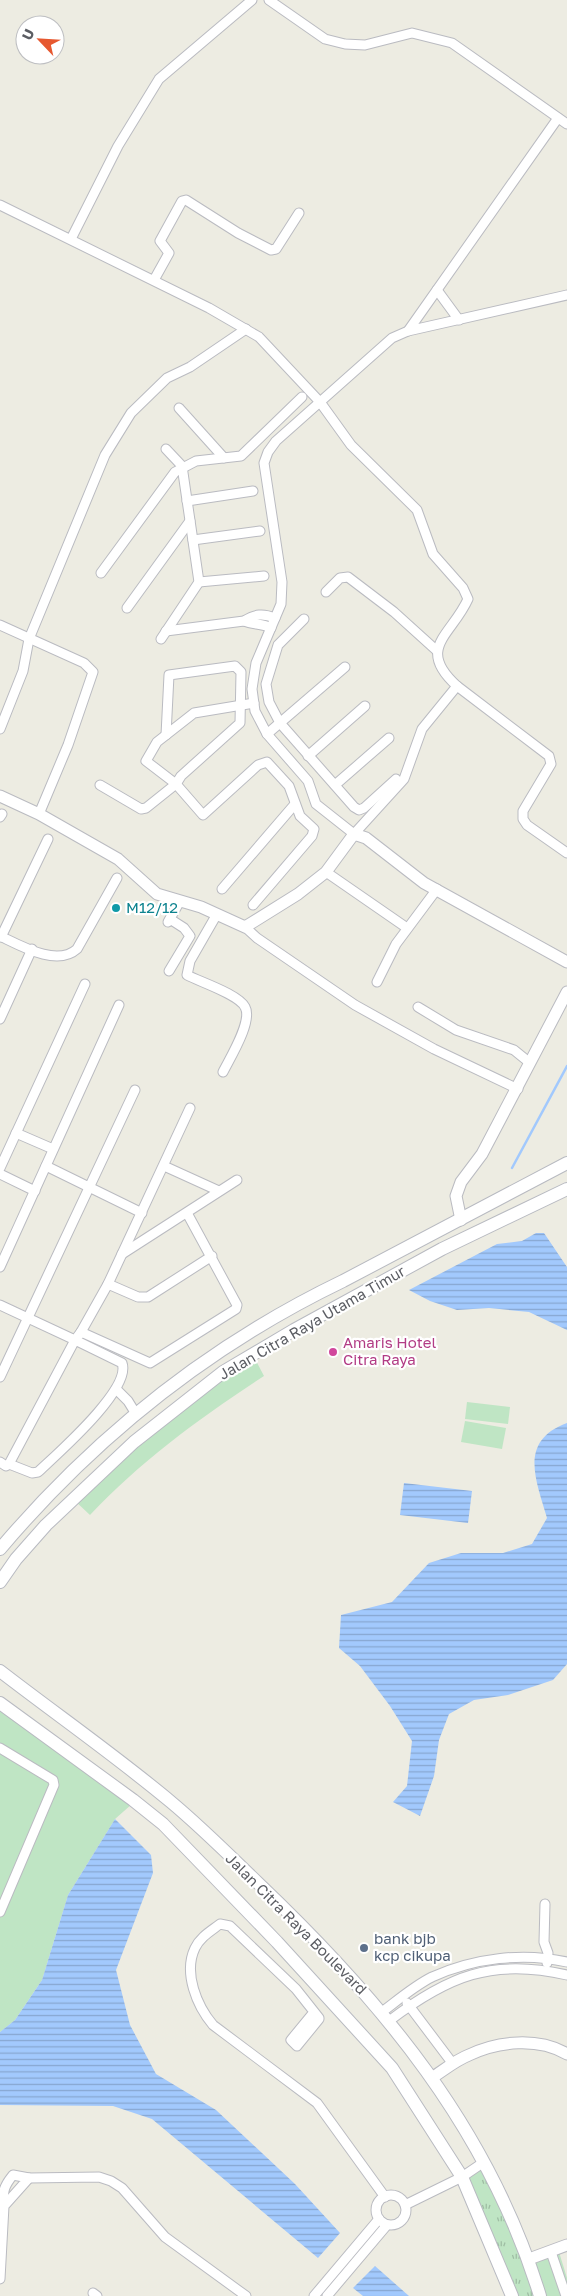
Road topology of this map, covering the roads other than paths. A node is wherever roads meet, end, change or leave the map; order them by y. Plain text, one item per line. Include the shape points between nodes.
1 (252, 0) edge
2 (269, 0) edge
3 (558, 118) junction
4 (567, 124) edge
5 (0, 205) edge
6 (299, 213) dead end
7 (71, 239) junction
8 (154, 280) junction
9 (437, 290) junction
10 (567, 296) edge
11 (459, 320) junction
12 (246, 329) junction
13 (408, 332) junction
14 (302, 397) dead end
15 (320, 402) junction
16 (179, 408) dead end
17 (166, 449) dead end
18 (224, 458) junction
19 (182, 466) junction
20 (253, 491) dead end
21 (187, 501) junction
22 (190, 521) junction
23 (260, 531) dead end
24 (193, 540) junction
25 (101, 573) dead end
26 (264, 576) dead end
27 (199, 582) junction
28 (326, 592) dead end
29 (127, 608) dead end
30 (275, 618) junction
31 (304, 620) dead end
32 (244, 621) junction
33 (0, 625) edge
34 (271, 628) junction
35 (30, 639) junction
36 (436, 650) junction
37 (345, 668) dead end
38 (457, 686) junction
39 (254, 703) junction
40 (240, 706) junction
41 (366, 706) dead end
42 (280, 723) junction
43 (1, 725) edge
44 (166, 734) junction
45 (267, 734) junction
46 (389, 738) dead end
47 (308, 756) junction
48 (396, 778) dead end
49 (176, 784) junction
50 (100, 785) dead end
51 (335, 785) junction
52 (0, 796) edge
53 (295, 804) junction
54 (39, 814) junction
55 (354, 834) junction
56 (48, 839) dead end
57 (567, 853) edge
58 (326, 872) junction
59 (117, 878) dead end
60 (222, 889) dead end
61 (437, 889) junction
62 (180, 901) junction
63 (253, 905) dead end
64 (216, 914) junction
65 (245, 927) junction
66 (407, 928) junction
67 (1, 937) edge
68 (32, 950) junction
69 (567, 962) edge
70 (169, 971) dead end
71 (377, 982) dead end
72 (85, 984) dead end
73 (567, 992) edge
74 (119, 1006) dead end
75 (418, 1007) dead end
76 (0, 1019) edge
77 (530, 1063) junction
78 (223, 1072) dead end
79 (518, 1089) junction
80 (135, 1090) dead end
81 (190, 1108) dead end
82 (16, 1133) junction
83 (53, 1150) junction
84 (567, 1163) edge
85 (46, 1166) junction
86 (164, 1166) junction
87 (0, 1168) edge
88 (0, 1174) edge
89 (238, 1180) dead end
90 (88, 1188) junction
91 (567, 1190) edge
92 (34, 1191) junction
93 (219, 1191) junction
94 (142, 1213) junction
95 (187, 1213) junction
96 (461, 1220) junction
97 (122, 1254) junction
98 (212, 1256) junction
99 (0, 1267) edge
100 (343, 1281) junction
101 (108, 1284) junction
102 (352, 1300) junction
103 (0, 1305) edge
104 (28, 1318) junction
105 (78, 1336) junction
106 (0, 1377) edge
107 (116, 1389) junction
108 (136, 1414) junction
109 (5, 1463) edge
110 (0, 1549) edge
111 (0, 1582) edge
112 (2, 1674) edge
113 (0, 1703) edge
114 (0, 1748) edge
115 (545, 1904) dead end
116 (0, 1912) edge
117 (548, 1958) junction
118 (567, 1962) edge
119 (546, 1970) junction
120 (567, 1975) edge
121 (400, 1994) junction
122 (409, 2006) junction
123 (314, 2012) dead end
124 (385, 2016) junction
125 (567, 2054) edge
126 (453, 2064) junction
127 (432, 2077) junction
128 (484, 2162) junction
129 (462, 2177) junction
130 (29, 2178) junction
131 (385, 2197) junction
132 (405, 2205) junction
133 (4, 2206) junction
134 (383, 2222) junction
135 (567, 2245) edge
136 (550, 2252) junction
137 (529, 2259) junction
138 (0, 2279) edge
139 (246, 2296) edge
140 (314, 2296) edge
141 (327, 2296) edge
142 (512, 2296) edge
143 (540, 2296) edge
144 (566, 2296) edge

1 - 7 street via 159,79 118,146
2 - 3 street via 325,39 345,44 366,44 412,33 452,43
3 - 4 street
3 - 9 street
5 - 7 street
6 - 8 street via 276,249 272,250 186,200 182,201 160,241 169,253
7 - 8 street
8 - 12 street
9 - 11 street
9 - 13 street
10 - 11 street
11 - 13 street
12 - 15 street via 269,347
12 - 35 street via 190,368 167,378 131,413 105,454
13 - 15 street via 392,338
14 - 18 street via 241,456
15 - 30 street via 276,441 264,463 282,582 281,604
15 - 36 street via 351,445 418,510 433,554 463,588 468,599
16 - 18 street
17 - 19 street
18 - 19 street
19 - 21 street
19 - 25 street
20 - 21 street
21 - 22 street
22 - 24 street
22 - 29 street
23 - 24 street
24 - 27 street
26 - 27 street
27 - 32 street via 163,635
28 - 36 street via 340,578 348,578 394,612
30 - 32 street via 266,614
30 - 34 street
31 - 42 street via 278,645 266,684
32 - 34 street via 262,623
33 - 35 street
34 - 39 street via 256,663 252,689
35 - 43 street via 23,671
35 - 54 street via 84,663 94,676
36 - 38 street via 445,675
37 - 42 street
38 - 55 street via 422,728 404,779
38 - 57 street via 550,756 551,764 527,805 523,819
39 - 40 street
39 - 45 street
40 - 44 street via 194,713
40 - 44 street via 241,672 235,666 169,675
40 - 49 street via 240,723
41 - 47 street
42 - 45 street
42 - 47 street
44 - 49 street via 146,761
45 - 55 street via 308,781 316,804
46 - 51 street
47 - 51 street
48 - 51 street via 359,810
49 - 50 street via 141,809
49 - 53 street via 203,815 258,765 267,762 289,786
52 - 54 street
53 - 60 street
53 - 63 street via 300,816 314,829 312,836
54 - 62 street via 118,859 156,894
55 - 58 street
55 - 61 street via 366,838
56 - 67 street
58 - 65 street
58 - 66 street
59 - 68 street via 71,954 61,957
61 - 66 street
61 - 69 street
62 - 64 street
62 - 70 street via 169,920 184,928 190,936
64 - 65 street
64 - 78 street via 190,961 187,975 237,999 247,1013
65 - 79 street via 355,1005 434,1049
66 - 71 street
67 - 68 street
68 - 76 street
72 - 82 street
73 - 77 street
74 - 83 street
75 - 77 street via 456,1030 514,1050
77 - 79 street
79 - 96 street via 482,1154 461,1182 456,1196
80 - 90 street
81 - 86 street
82 - 83 street
82 - 87 street
83 - 85 street
84 - 96 main road, Jalan Citra Raya Utama Timur
85 - 90 street
85 - 92 street
86 - 93 street
86 - 94 street
88 - 92 street
89 - 93 street
90 - 94 street
90 - 104 street
91 - 102 main road, Jalan Citra Raya Utama Timur via 442,1249
92 - 99 street
93 - 95 street
94 - 97 street
95 - 97 street
95 - 98 street
96 - 100 main road, Jalan Citra Raya Utama Timur
97 - 101 street
98 - 101 street via 148,1297 138,1297
98 - 105 street via 237,1301 236,1309 154,1360 146,1362
100 - 102 main road
100 - 108 main road, Jalan Citra Raya Utama Timur via 243,1335 195,1367
101 - 105 street
102 - 111 main road, Jalan Citra Raya Utama Timur via 224,1372 161,1420 46,1525
103 - 104 street
104 - 105 street
104 - 106 street
105 - 107 street via 122,1363 123,1378
105 - 109 street
107 - 108 street
107 - 109 street via 97,1415 38,1472 32,1473
108 - 110 main road, Jalan Citra Raya Utama Timur via 40,1501
112 - 124 main road, Jalan Citra Raya Boulevard via 136,1774 195,1823 301,1924
113 - 129 main road, Jalan Citra Raya Boulevard via 133,1800 179,1840 392,2068
114 - 116 street via 53,1780 54,1785
115 - 117 street via 544,1942
117 - 118 street
117 - 119 street
117 - 121 street via 506,1958 471,1964
119 - 120 street
119 - 122 street via 507,1968 474,1973 439,1986
121 - 122 street
121 - 124 street
122 - 124 street
122 - 126 street
123 - 131 street via 296,1989 225,1924 220,1924 201,1939 194,1949 191,1965 193,1986 202,2011 213,2025 317,2103
124 - 127 main road, Jalan Citra Raya Boulevard
125 - 126 street via 529,2043 501,2044 469,2054
126 - 127 street
127 - 128 main road, Jalan Citra Raya Boulevard
128 - 129 street
128 - 137 main road, Jalan Citra Raya Boulevard
129 - 132 street
129 - 142 main road, Jalan Citra Raya Boulevard
130 - 133 street
130 - 133 street via 13,2175 5,2184
130 - 139 street via 99,2177 111,2181 122,2188 165,2237
131 - 132 street via 395,2196
131 - 134 street via 377,2209
132 - 134 street via 404,2219 396,2225
133 - 138 street
134 - 140 street
134 - 141 street
135 - 136 street
136 - 137 street
136 - 144 street
137 - 143 main road, Jalan Citra Raya Boulevard

